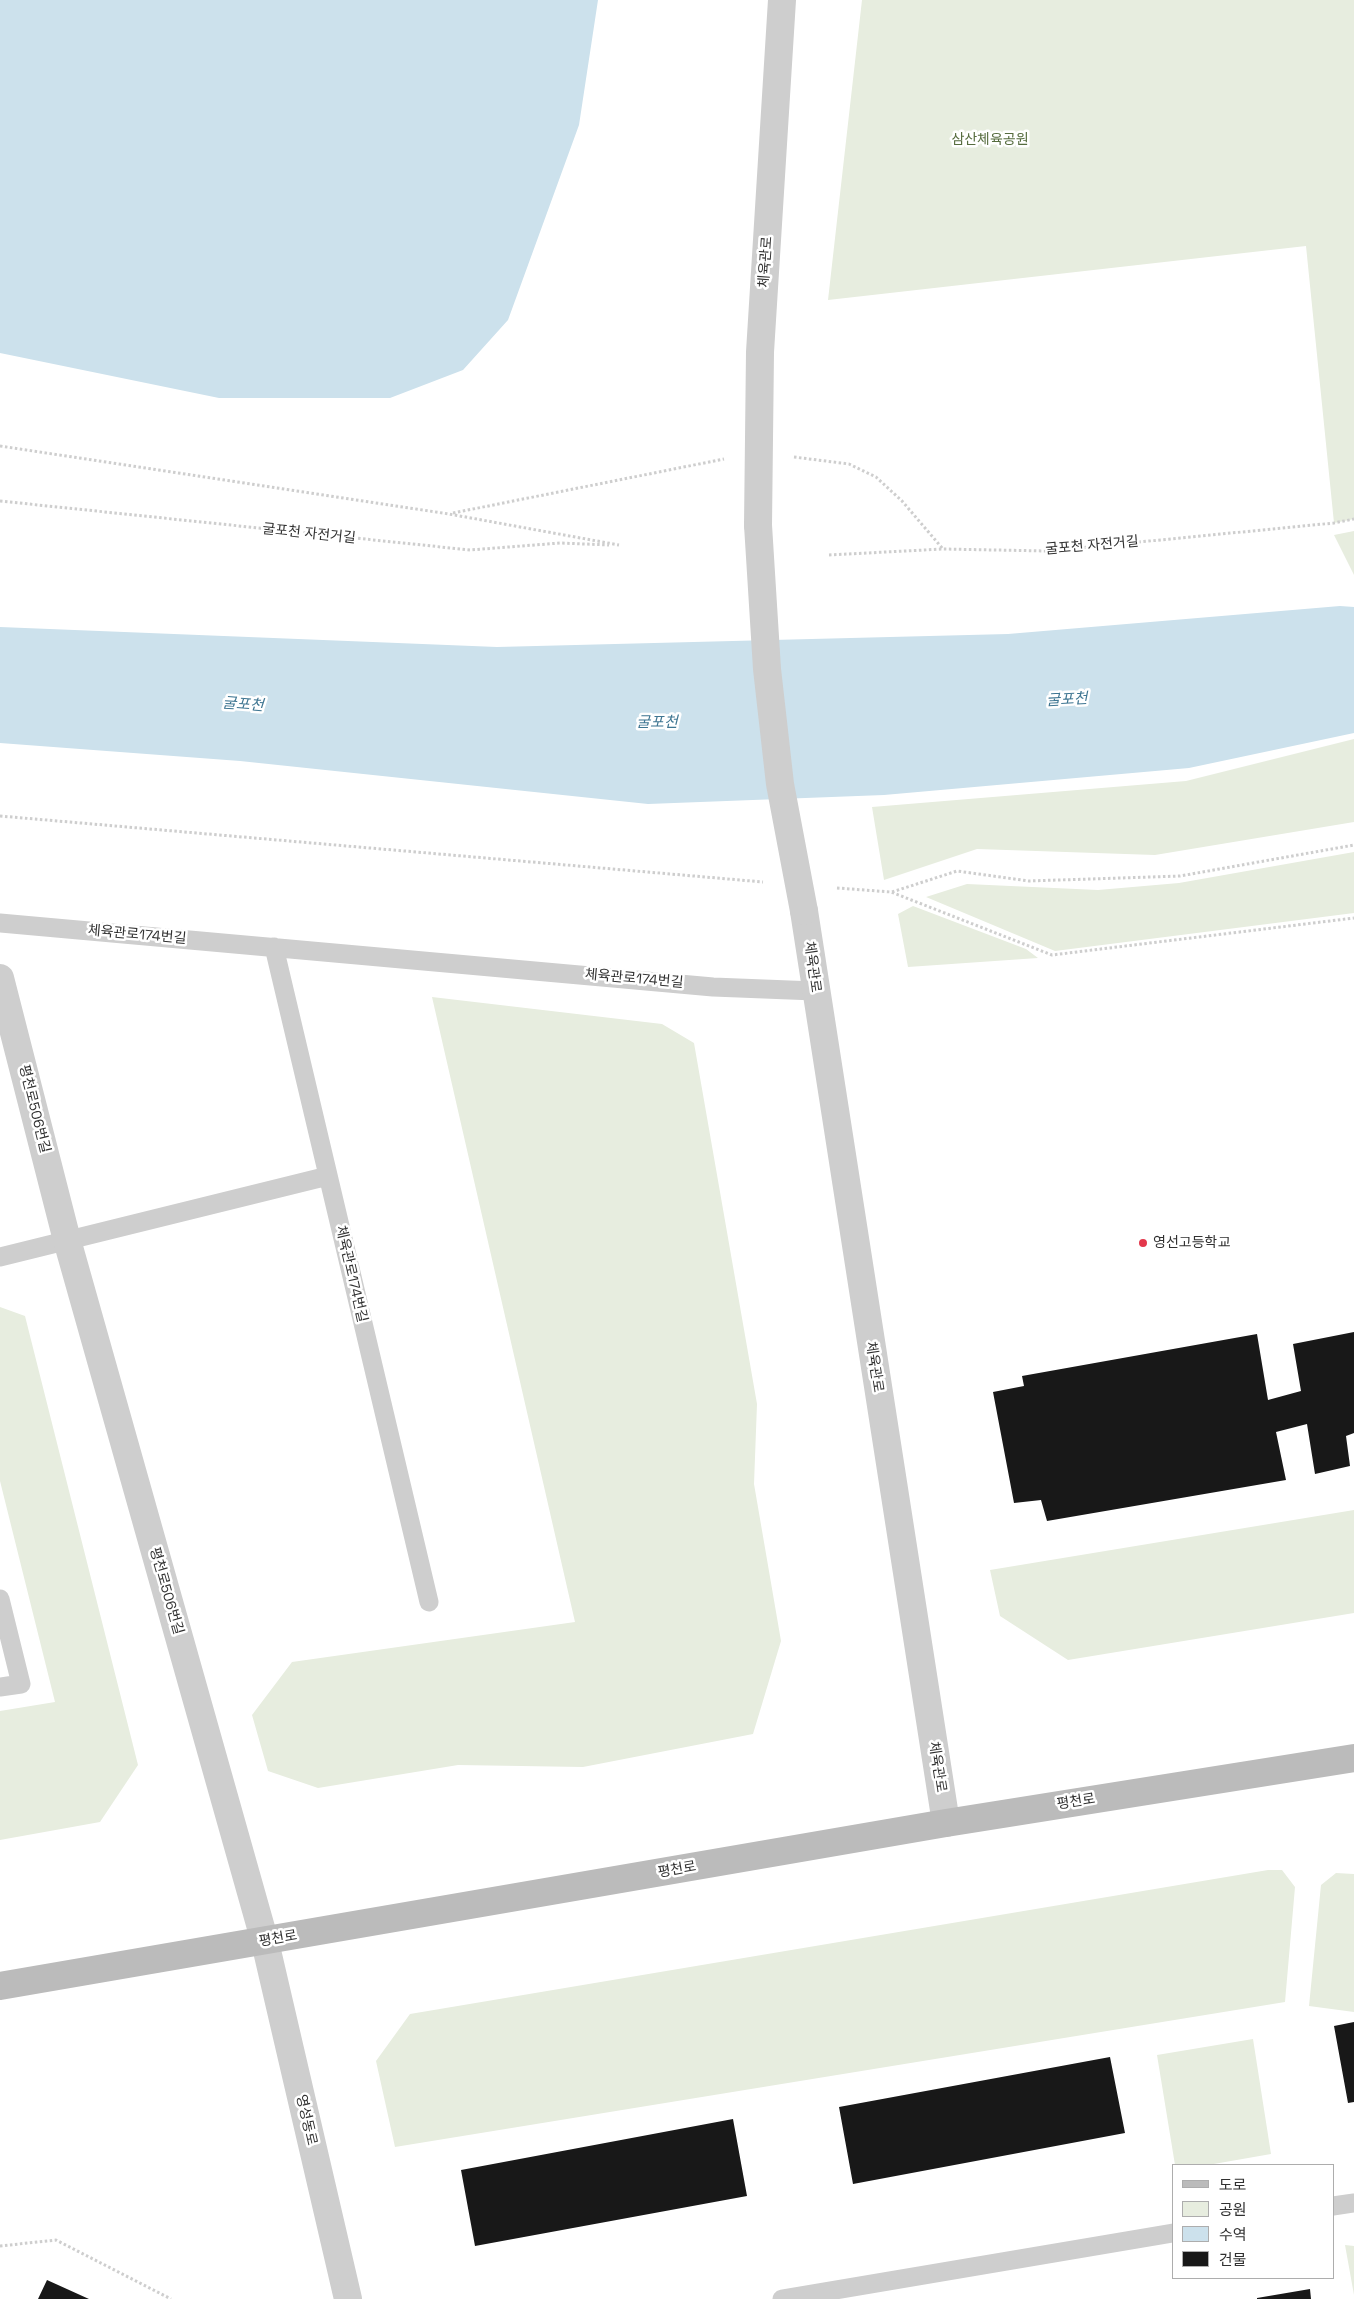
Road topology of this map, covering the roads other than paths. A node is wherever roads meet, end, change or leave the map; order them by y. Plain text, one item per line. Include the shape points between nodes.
1 (782, 0) edge
2 (0, 923) edge
3 (274, 947) junction
4 (0, 978) edge
5 (815, 991) junction
6 (328, 1176) junction
7 (67, 1240) junction
8 (0, 1257) edge
9 (0, 1599) edge
10 (429, 1602) dead end
11 (0, 1687) edge
12 (1354, 1758) edge
13 (946, 1823) junction
14 (265, 1942) junction
15 (0, 1986) edge
16 (1354, 2203) edge
17 (1334, 2206) edge
18 (1172, 2233) edge
19 (348, 2299) edge
20 (782, 2299) edge

1 - 5 street, 체육관로, bridge via 760,352 758,525 767,669 780,784
2 - 3 lane, 체육관로174번길
3 - 5 lane, 체육관로174번길 via 713,986
3 - 6 lane, 체육관로174번길
4 - 7 street, 평천로506번길
5 - 13 street, 체육관로
6 - 7 lane
6 - 10 lane, 체육관로174번길
7 - 8 lane
7 - 14 street, 평천로506번길
9 - 11 lane via 21,1684
12 - 13 main road, 평천로
13 - 14 main road, 평천로
14 - 15 main road, 평천로
14 - 19 street, 영성동로
16 - 17 lane
18 - 20 lane

